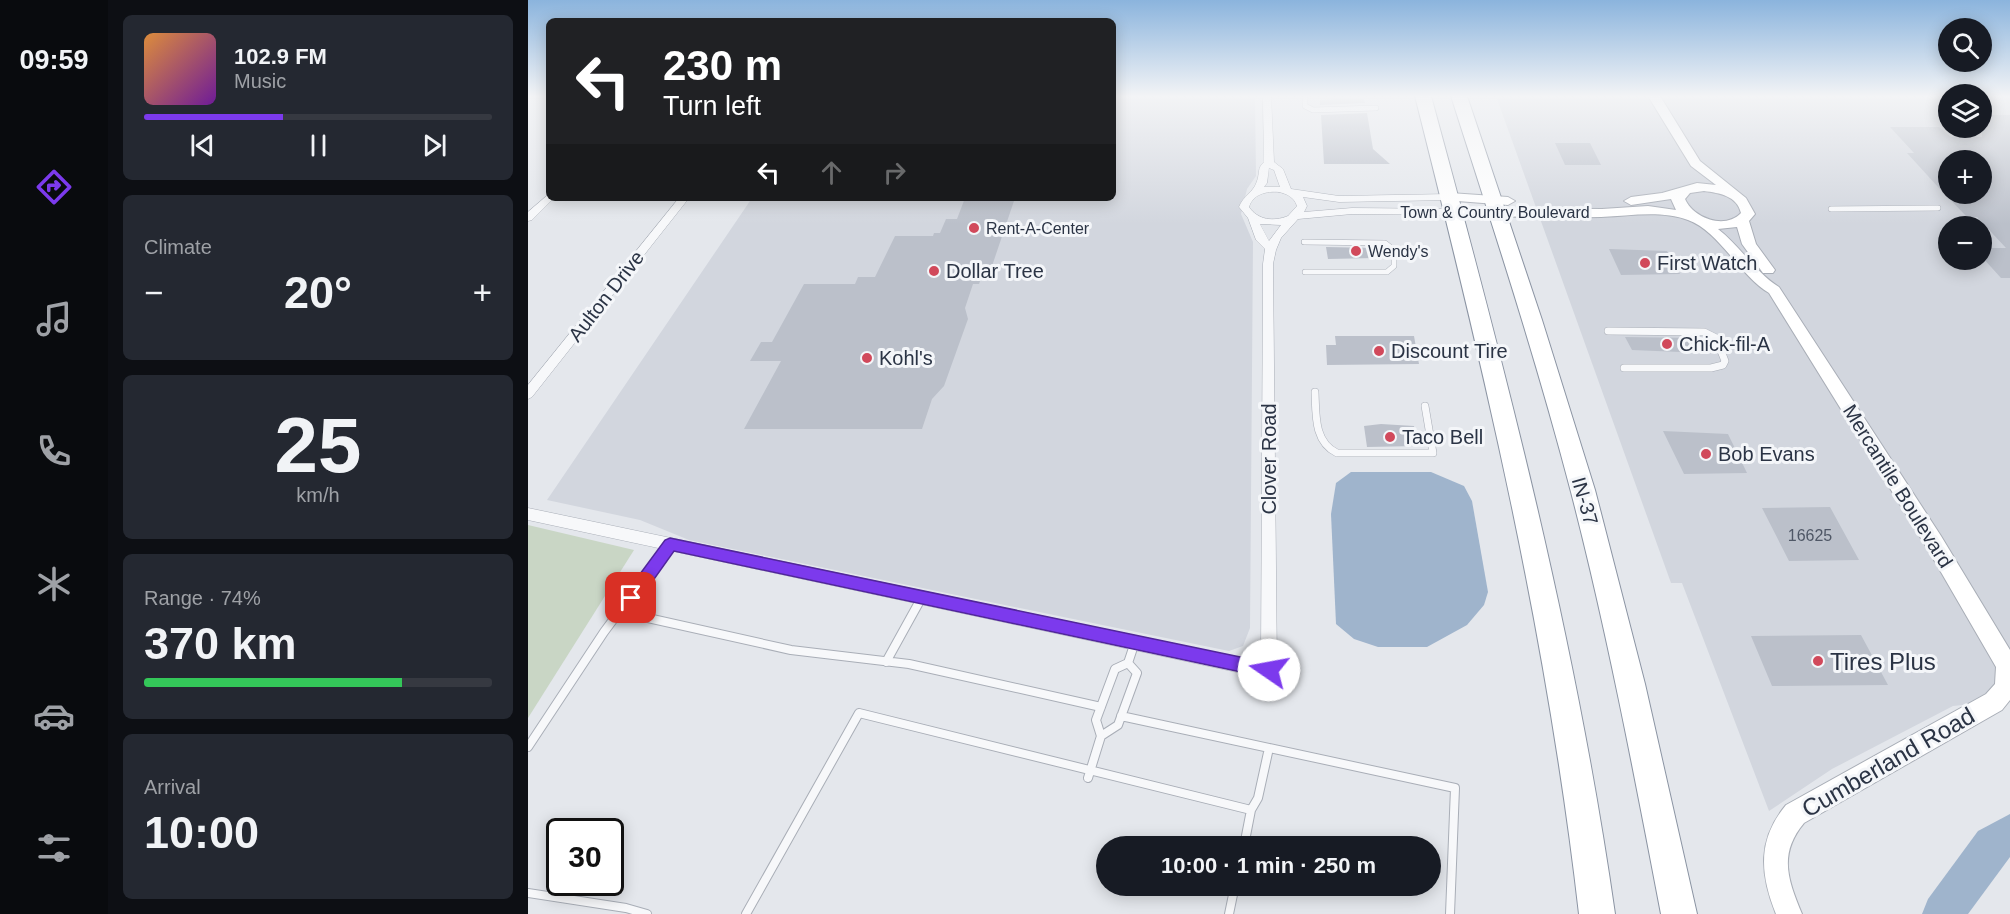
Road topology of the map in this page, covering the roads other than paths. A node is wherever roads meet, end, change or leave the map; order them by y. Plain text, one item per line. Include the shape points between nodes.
1 (1268, 139) edge
2 (1434, 139) edge
3 (1473, 139) edge
4 (1680, 139) edge
5 (1269, 163) junction
6 (1695, 163) junction
7 (1686, 190) junction
8 (1255, 192) junction
9 (1290, 192) junction
10 (1730, 193) junction
11 (546, 200) edge
12 (682, 201) edge
13 (1452, 205) junction
14 (1495, 206) junction
15 (1831, 208) dead end
16 (1938, 208) dead end
17 (1253, 217) junction
18 (1295, 217) junction
19 (528, 218) edge
20 (1695, 218) junction
21 (1742, 221) junction
22 (1304, 242) dead end
23 (1269, 247) junction
24 (1305, 272) dead end
25 (1774, 290) junction
26 (1608, 331) dead end
27 (1624, 368) dead end
28 (1315, 392) dead end
29 (528, 394) edge
30 (1425, 406) dead end
31 (528, 514) edge
32 (670, 544) junction
33 (922, 597) junction
34 (621, 612) junction
35 (1135, 642) junction
36 (886, 662) junction
37 (1128, 663) junction
38 (2006, 686) joint
39 (1101, 707) junction
40 (1121, 716) junction
41 (1101, 736) junction
42 (528, 747) edge
43 (1269, 748) junction
44 (1089, 775) junction
45 (1251, 810) junction
46 (1246, 836) edge
47 (528, 893) edge
48 (1233, 896) edge
49 (647, 914) edge
50 (746, 914) edge
51 (1229, 914) edge
52 (1450, 914) edge
53 (1597, 914) edge
54 (1679, 914) edge
55 (1789, 914) edge

1 - 5 street
2 - 13 highway
3 - 14 highway, IN-37
4 - 6 street
5 - 8 street
5 - 9 street via 1278,169
6 - 7 street
6 - 10 street
7 - 10 street, Town & Country Boulevard via 1708,187
7 - 14 street, Town & Country Boulevard via 1626,201
7 - 20 street via 1678,198 1679,204
8 - 9 street, Town & Country Boulevard
8 - 17 street via 1244,207
9 - 13 street, Town & Country Boulevard via 1339,199
9 - 18 street via 1298,197 1302,207
10 - 21 street, Mercantile Boulevard via 1748,208
11 - 19 street
12 - 29 street, Aulton Drive
13 - 14 street, Town & Country Boulevard
13 - 18 street, Town & Country Boulevard
13 - 53 highway via 1521,477 1564,693
14 - 20 street, Town & Country Boulevard via 1602,213 1648,210
14 - 54 highway, IN-37 via 1598,545 1635,699
15 - 16 lane
17 - 18 street, Town & Country Boulevard via 1278,222
17 - 23 street, Clover Road via 1261,240
18 - 23 street
20 - 21 street, Town & Country Boulevard via 1719,224
20 - 25 street, Mercantile Boulevard via 1731,246
21 - 25 street, Mercantile Boulevard via 1749,244 1776,282
22 - 24 lane via 1385,243 1394,250 1395,260 1387,272
23 - 35 street, Clover Road via 1269,670
25 - 38 street, Mercantile Boulevard via 2003,654
26 - 27 lane via 1704,332 1716,339 1725,361 1711,368
28 - 30 lane via 1320,439 1330,451 1338,453 1433,453
31 - 32 street
32 - 33 street
32 - 34 lane
33 - 35 street
33 - 36 lane
34 - 36 lane via 780,647
34 - 42 lane
35 - 37 lane
36 - 39 lane
37 - 39 lane via 1115,669
37 - 40 lane via 1137,673
38 - 55 street, Cumberland Road via 1994,702 1795,814 1784,825 1778,836 1775,866 1779,891
39 - 41 lane via 1096,720
40 - 41 lane via 1118,725
40 - 43 lane
41 - 44 lane
43 - 45 lane via 1258,798
43 - 52 lane via 1455,788
44 - 45 lane
44 - 50 lane via 860,713
45 - 46 lane
47 - 49 lane
48 - 51 lane

